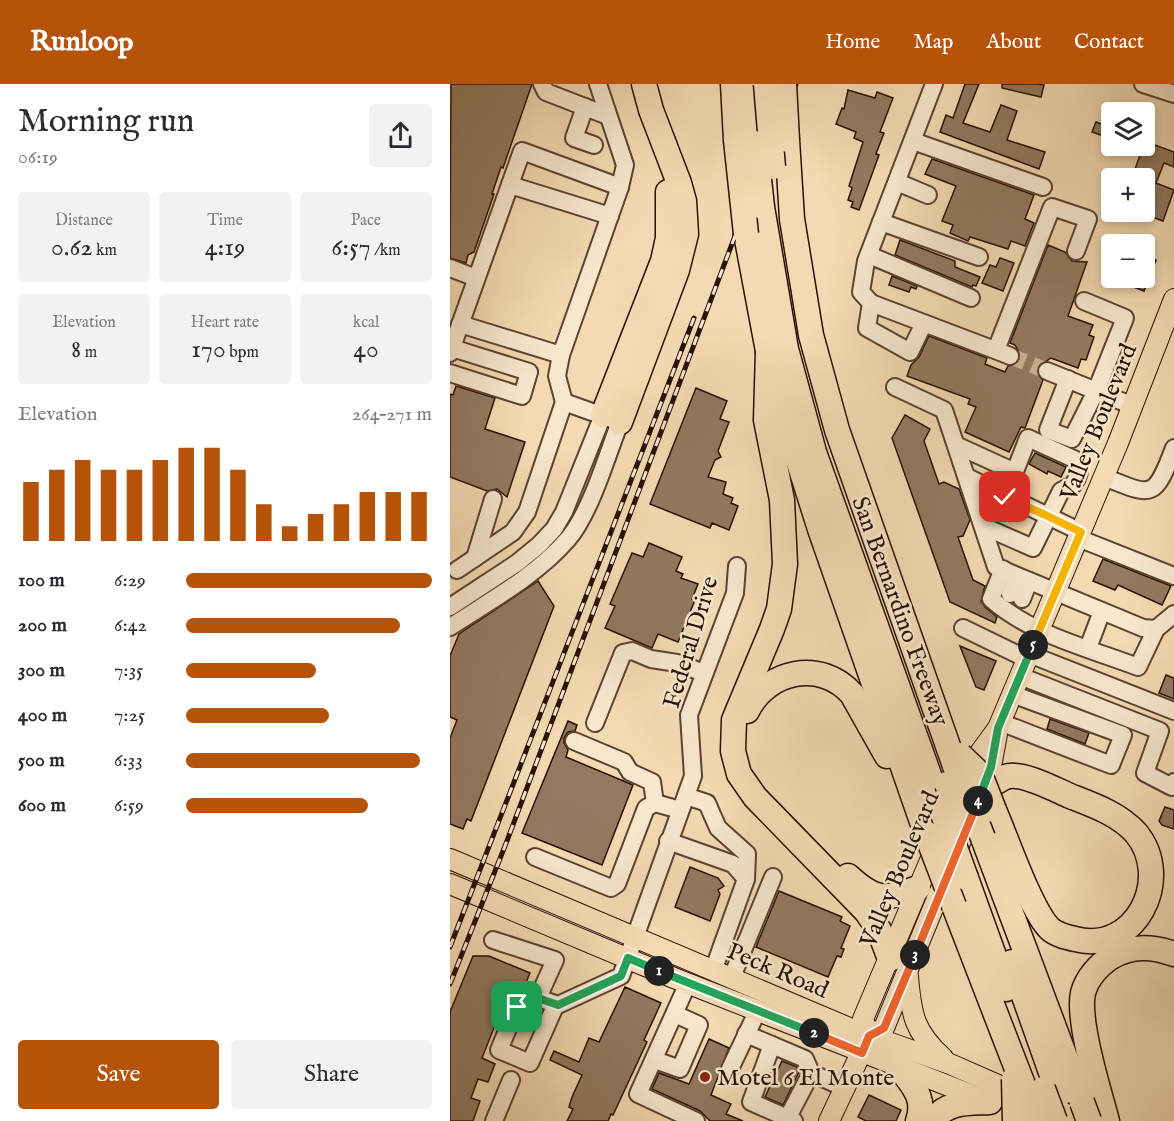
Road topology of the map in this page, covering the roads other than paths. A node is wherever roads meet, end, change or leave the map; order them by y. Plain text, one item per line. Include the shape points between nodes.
1 (542, 84) edge
2 (598, 84) edge
3 (635, 84) edge
4 (644, 84) edge
5 (733, 84) edge
6 (751, 84) edge
7 (766, 84) edge
8 (784, 84) edge
9 (934, 84) edge
10 (1143, 84) edge
11 (1174, 94) edge
12 (585, 107) junction
13 (609, 116) junction
14 (745, 137) junction
15 (913, 141) junction
16 (594, 145) dead end
17 (897, 182) junction
18 (510, 185) junction
19 (620, 187) junction
20 (1043, 188) dead end
21 (928, 195) dead end
22 (610, 216) junction
23 (881, 222) junction
24 (1076, 251) dead end
25 (979, 257) dead end
26 (868, 258) junction
27 (450, 268) edge
28 (476, 278) junction
29 (971, 298) dead end
30 (1084, 302) dead end
31 (1174, 302) edge
32 (872, 303) junction
33 (924, 323) junction
34 (460, 324) junction
35 (451, 350) edge
36 (768, 351) junction
37 (561, 355) junction
38 (1047, 371) tunnel mouth
39 (450, 373) edge
40 (1068, 379) junction
41 (895, 387) dead end
42 (1096, 391) junction
43 (564, 402) junction
44 (1133, 406) junction
45 (612, 418) junction
46 (956, 445) junction
47 (1174, 448) edge
48 (1015, 472) junction
49 (967, 477) junction
50 (1104, 477) junction
51 (1005, 497) junction
52 (493, 499) dead end
53 (1049, 517) junction
54 (983, 526) junction
55 (1080, 535) junction
56 (475, 558) junction
57 (737, 566) dead end
58 (457, 570) dead end
59 (1016, 576) junction
60 (1174, 576) edge
61 (1054, 592) junction
62 (1012, 605) junction
63 (450, 607) edge
64 (1102, 611) junction
65 (1174, 614) edge
66 (450, 627) edge
67 (963, 628) dead end
68 (1156, 629) junction
69 (1039, 630) junction
70 (1088, 648) junction
71 (1025, 663) junction
72 (704, 673) junction
73 (1012, 694) junction
74 (1174, 711) edge
75 (595, 723) dead end
76 (999, 725) junction
77 (574, 741) dead end
78 (950, 771) junction
79 (1174, 782) edge
80 (913, 800) junction
81 (988, 801) junction
82 (655, 803) junction
83 (683, 803) junction
84 (668, 841) junction
85 (535, 857) dead end
86 (974, 858) junction
87 (450, 859) edge
88 (772, 877) dead end
89 (746, 879) junction
90 (450, 884) edge
91 (918, 888) junction
92 (634, 937) junction
93 (493, 940) dead end
94 (1174, 954) edge
95 (628, 958) junction
96 (899, 966) junction
97 (713, 971) junction
98 (732, 977) junction
99 (688, 983) junction
100 (538, 998) junction
101 (556, 1004) junction
102 (758, 1010) junction
103 (675, 1014) junction
104 (746, 1034) junction
105 (866, 1044) junction
106 (772, 1045) junction
107 (655, 1059) junction
108 (950, 1064) junction
109 (900, 1068) junction
110 (730, 1069) dead end
111 (811, 1073) junction
112 (511, 1080) dead end
113 (845, 1088) junction
114 (1063, 1101) edge
115 (990, 1102) junction
116 (789, 1120) edge
117 (494, 1121) edge
118 (696, 1121) edge
119 (829, 1121) edge
120 (918, 1121) edge
121 (932, 1121) edge
122 (1015, 1121) edge
123 (1030, 1121) edge
124 (1035, 1121) edge
125 (1055, 1121) edge

1 - 12 street via 546,92
2 - 13 street
3 - 45 highway via 641,114 667,189 668,238
4 - 45 highway via 679,183 686,234 677,270
5 - 14 highway, San Bernardino Freeway
6 - 14 highway
7 - 78 highway, bridge via 773,167 803,349 841,488
8 - 78 highway, San Bernardino Freeway, bridge via 792,219 811,335 837,430
9 - 15 street
10 - 11 street
12 - 13 street
12 - 16 street via 574,138
13 - 19 street via 625,165
14 - 36 highway, San Bernardino Freeway, bridge via 746,234
14 - 78 highway, bridge via 762,207 786,349 814,452
15 - 17 street
15 - 20 street
17 - 21 street
17 - 23 street
18 - 19 street via 522,151
18 - 22 street
18 - 28 street
19 - 22 street
22 - 37 street
23 - 25 street
23 - 26 street
24 - 33 street via 1088,219 1052,207 1003,353
26 - 29 street
26 - 32 street via 861,292
27 - 28 street
28 - 34 street
30 - 42 street via 1125,318
31 - 44 main road, Valley Boulevard
32 - 33 street
32 - 33 street via 867,328 910,352
34 - 35 street
34 - 37 street
35 - 39 street via 529,372 522,396
36 - 80 highway, San Bernardino Freeway via 820,530
36 - 96 highway via 766,420 782,500 786,564 772,629 734,720 733,751 745,785 866,910
37 - 43 street via 557,376
38 - 40 street
40 - 42 street
40 - 42 street via 1048,430 1072,439
41 - 46 street via 944,410
42 - 44 street
43 - 45 street
43 - 56 street via 527,512 513,532
44 - 50 main road, Valley Boulevard
45 - 63 street via 554,529 517,563
45 - 66 street via 594,488 569,538 522,579
46 - 48 street
46 - 49 street
47 - 50 street via 1159,483 1149,491 1141,492
48 - 51 street
48 - 53 street via 1028,438 1076,459 1077,478 1061,492
49 - 51 street
49 - 54 street
50 - 55 main road, Valley Boulevard
51 - 53 street
52 - 56 street
53 - 54 street via 1034,548
53 - 55 street
54 - 59 street via 996,567
55 - 60 street
55 - 61 main road, Valley Boulevard
56 - 58 street
57 - 72 street, Federal Drive via 735,593
59 - 61 street
59 - 62 street
59 - 62 street via 991,598
61 - 64 street
61 - 69 main road, Valley Boulevard
62 - 69 street
64 - 68 street via 1143,628
64 - 70 street
65 - 68 street
67 - 71 street
68 - 70 street via 1138,666
69 - 70 street
69 - 71 main road, Valley Boulevard
71 - 73 main road, Valley Boulevard
71 - 74 street
71 - 79 street via 1160,731 1145,773 1172,787
72 - 75 street via 632,651 623,653
72 - 83 street, Federal Drive via 689,715 693,776
73 - 76 main road, Valley Boulevard
73 - 76 street via 1123,735 1112,765
76 - 81 main road, Valley Boulevard
76 - 91 main road, Valley Boulevard via 971,765
77 - 82 street via 624,762 630,772 652,782
78 - 81 highway, bridge via 980,774
78 - 86 highway, San Bernardino Freeway, bridge
78 - 86 highway, bridge
80 - 91 highway via 852,693 835,680 805,672 790,674 762,688 748,709 742,741 749,769 794,820 871,895 885,898
80 - 114 highway, San Bernardino Freeway, bridge via 954,906
81 - 81 highway via 1007,776 1024,777 1109,812 1126,824 1145,845 1154,865 1154,880 1143,910 1132,926 1104,940 1085,942 1050,928 1032,900
81 - 96 main road, Valley Boulevard
82 - 83 street
82 - 85 street via 646,808 617,884 611,888
83 - 84 street, Federal Drive
83 - 89 street via 707,803 718,828 747,854
84 - 89 street via 733,864
84 - 92 street, Federal Drive
86 - 114 highway, San Bernardino Freeway
86 - 114 highway
87 - 92 main road, Peck Road
88 - 98 street
89 - 97 street
90 - 95 main road, Peck Road
91 - 96 main road, Valley Boulevard
92 - 95 street, Federal Drive
92 - 97 main road, Peck Road
93 - 100 street via 555,960
94 - 114 highway via 1150,948 1129,950 1107,960 1089,979 1083,993 1083,1022
95 - 99 main road, Peck Road
95 - 101 street via 621,976
96 - 105 main road, Valley Boulevard via 863,1019
96 - 108 main road via 919,1032
97 - 98 main road, Peck Road
98 - 105 main road, Peck Road
99 - 102 main road, Peck Road
99 - 103 street
100 - 101 street
100 - 101 street via 517,1007 499,1050 530,1063
102 - 104 street
102 - 105 main road, Peck Road
103 - 107 street
103 - 107 street via 699,1025 680,1070
104 - 106 street
104 - 110 street
105 - 108 main road, Peck Road
105 - 109 main road, Peck Road
105 - 113 main road, Valley Boulevard
106 - 111 street via 805,1059
106 - 116 street via 751,1102
107 - 118 street via 638,1094
108 - 114 main road, Peck Road via 1057,1112
109 - 115 main road, Peck Road
109 - 120 highway via 917,1089 922,1110
111 - 113 street
111 - 116 street
112 - 117 street
113 - 119 main road, Valley Boulevard
114 - 122 highway, bridge
114 - 124 highway, San Bernardino Freeway, bridge
114 - 125 highway, bridge
115 - 121 highway via 953,1104
115 - 123 main road, Peck Road

